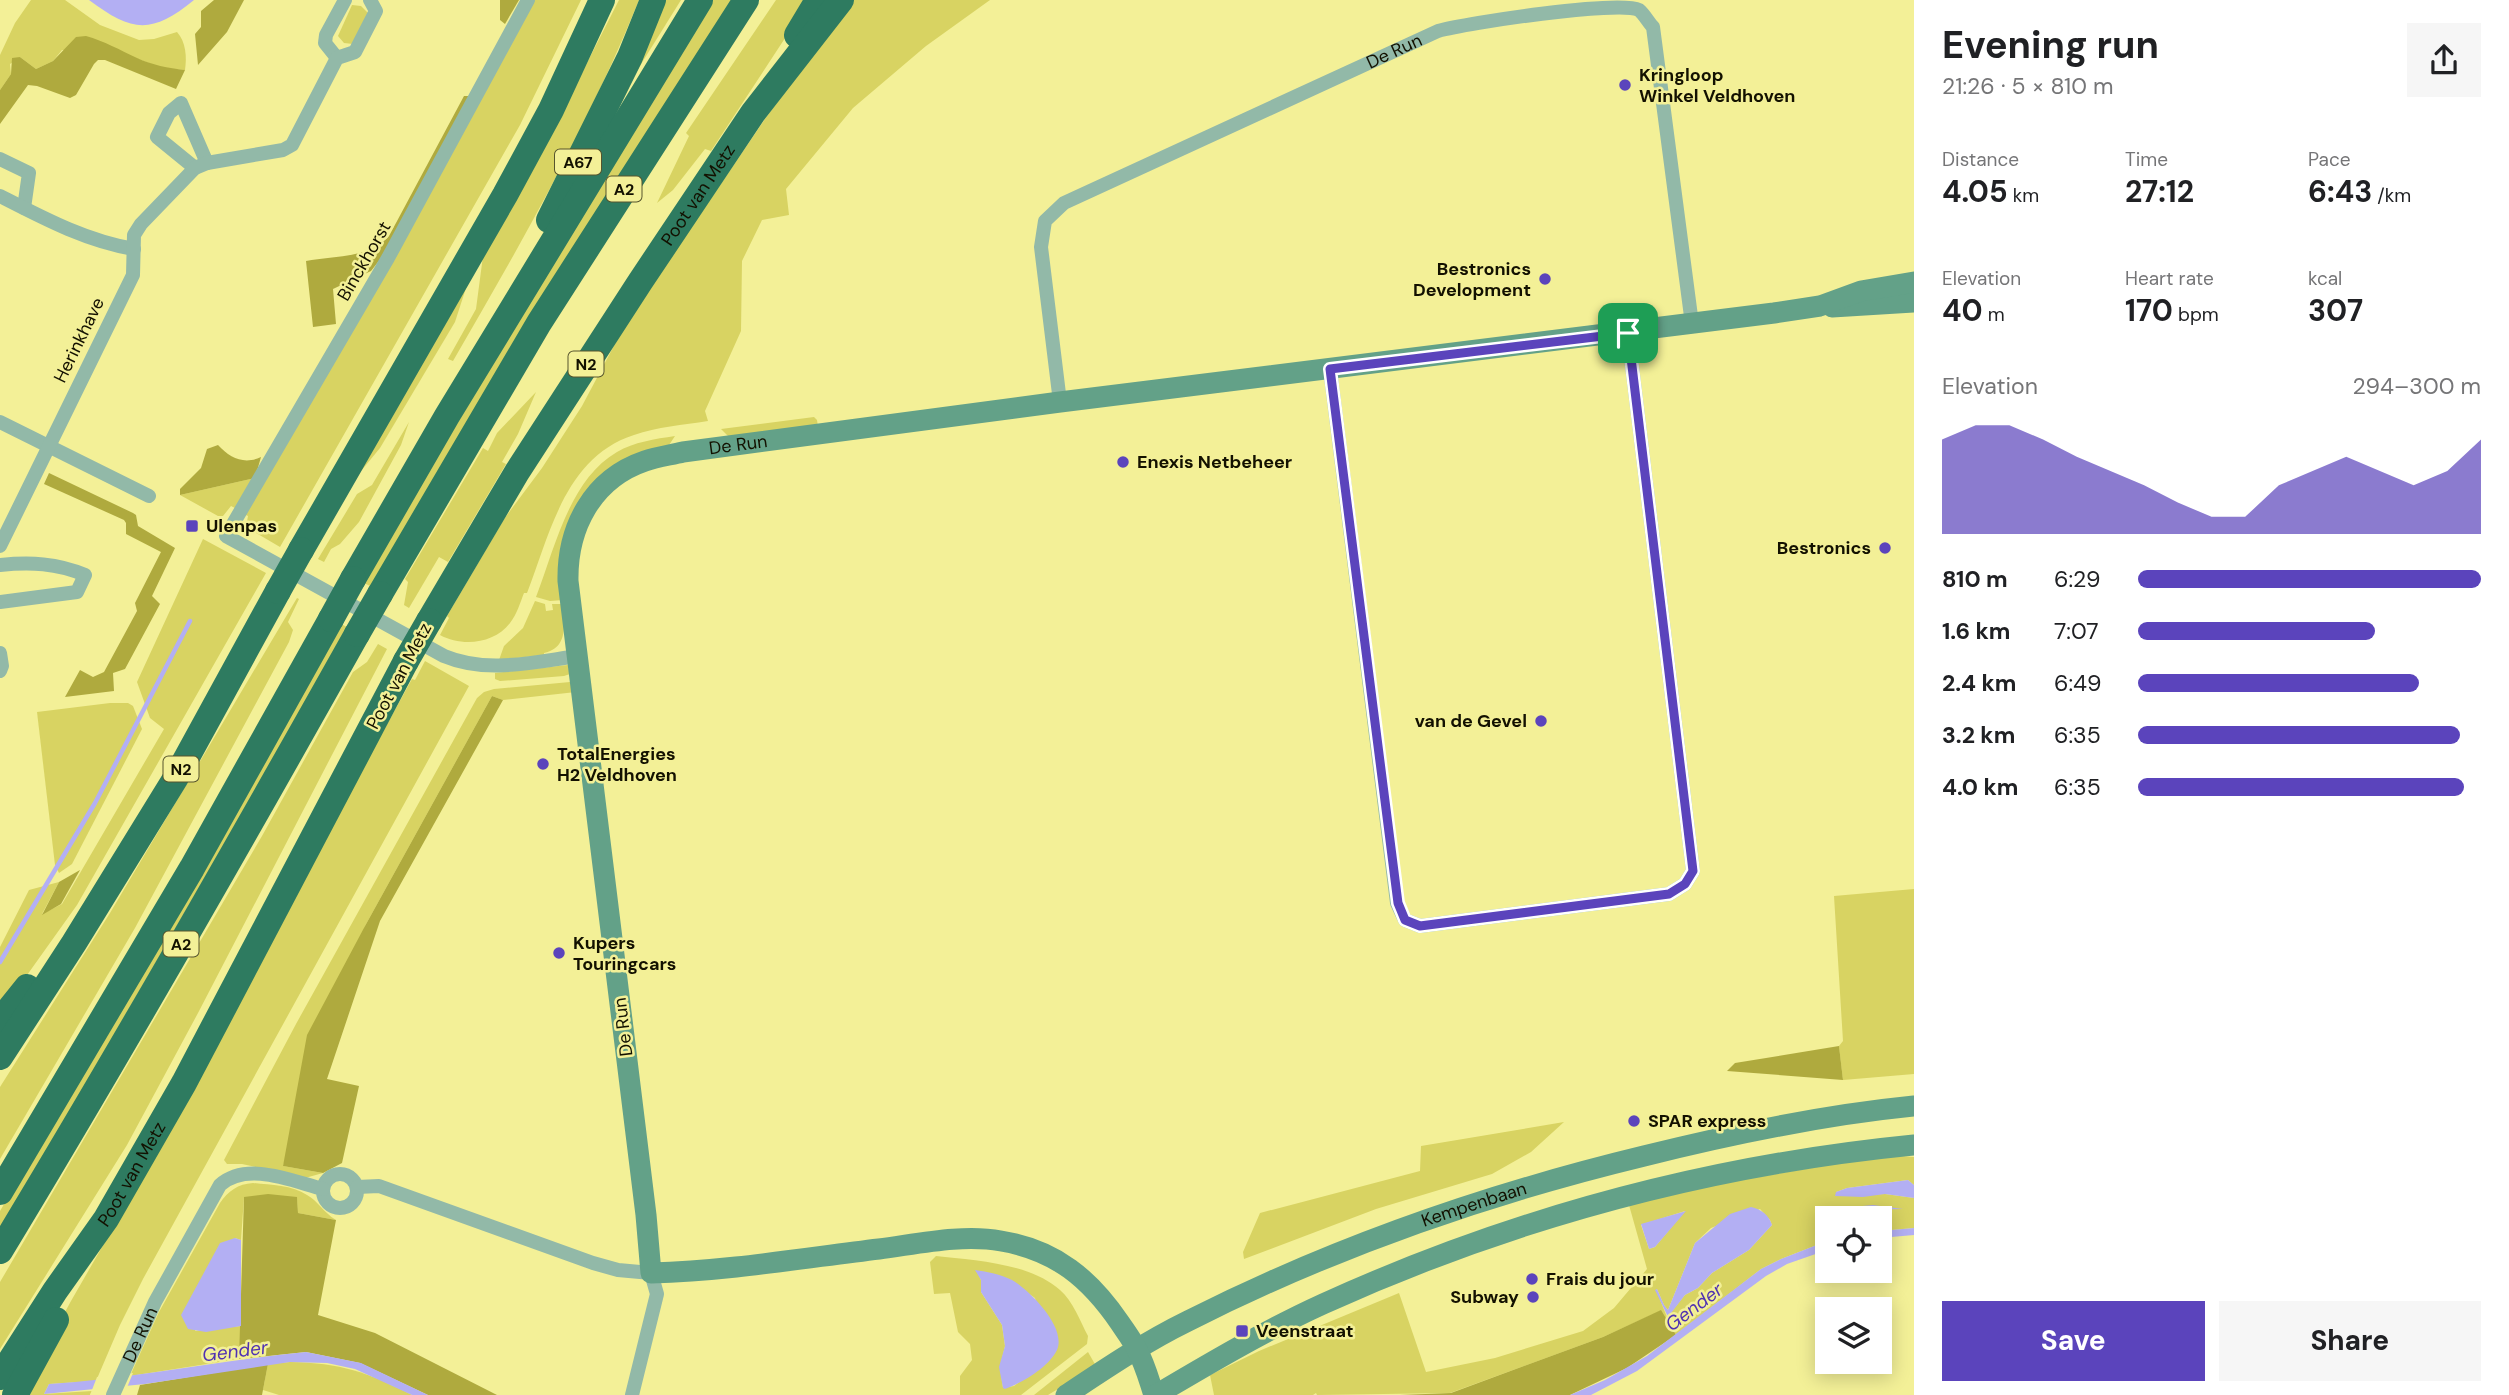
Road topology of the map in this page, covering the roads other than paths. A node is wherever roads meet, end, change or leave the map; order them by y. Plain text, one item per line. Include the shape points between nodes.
1 (345, 0) edge
2 (370, 0) edge
3 (528, 0) edge
4 (605, 0) edge
5 (653, 0) edge
6 (700, 0) edge
7 (746, 0) edge
8 (818, 0) edge
9 (841, 0) edge
10 (337, 58) junction
11 (753, 113) junction
12 (0, 159) edge
13 (0, 196) edge
14 (24, 208) junction
15 (134, 249) junction
16 (1914, 282) edge
17 (1914, 302) edge
18 (1820, 306) junction
19 (505, 324) junction
20 (1692, 324) junction
21 (1628, 333) junction
22 (1330, 369) junction
23 (1060, 402) junction
24 (0, 422) edge
25 (49, 446) junction
26 (149, 496) dead end
27 (5, 528) edge
28 (0, 546) edge
29 (0, 565) edge
30 (0, 602) edge
31 (0, 653) edge
32 (578, 656) junction
33 (0, 671) edge
34 (75, 943) junction
35 (0, 1021) edge
36 (0, 1057) edge
37 (1914, 1106) edge
38 (1914, 1144) edge
39 (357, 1187) junction
40 (323, 1189) junction
41 (0, 1192) edge
42 (106, 1219) junction
43 (0, 1251) edge
44 (651, 1273) junction
45 (1137, 1350) junction
46 (0, 1377) edge
47 (1181, 1389) edge
48 (15, 1395) edge
49 (113, 1395) edge
50 (632, 1395) edge
51 (1066, 1395) edge
52 (1155, 1395) edge

1 - 10 street via 326,35
2 - 10 street, Herinkhave via 376,11 355,52
3 - 32 street, Binckhorst via 388,258 226,536 463,664 491,666
4 - 34 highway, N2, bridge via 505,195 175,779
5 - 19 highway, A67 via 630,57 521,275
6 - 19 highway, A2
7 - 43 highway, A2, bridge via 538,323
8 - 11 highway, N2
9 - 11 highway, Poot van Metz / N2
10 - 15 street, Herinkhave via 292,145 201,165 141,224 134,235
11 - 42 highway, Poot van Metz / N2, bridge via 545,429 429,621 190,1072
12 - 14 street via 29,173
13 - 14 street
14 - 15 street via 90,238
15 - 25 street, Herinkhave via 133,275
16 - 18 street, De Run via 1860,291
17 - 18 street, De Run
18 - 20 street, De Run
19 - 41 highway, A2, bridge via 447,416 192,868
20 - 21 street, De Run
20 - 23 street, De Run via 1653,27 1639,10 1615,5 1438,31 1064,203 1045,222 1041,247
21 - 22 street, De Run
21 - 22 street via 1693,871 1685,884 1669,894 1420,926 1405,920 1398,903
22 - 23 street, De Run
23 - 32 street, De Run via 683,452 633,466 594,497 574,531 568,582
24 - 25 street
25 - 26 street
25 - 27 street, Herinkhave
27 - 28 street, Herinkhave
29 - 30 street via 64,566 85,575 77,592
31 - 33 street
32 - 44 street, De Run
34 - 35 highway, N2 via 30,984
34 - 36 highway, N2
37 - 45 street, Kempenbaan via 1696,1143 1471,1204 1274,1279
38 - 47 street, Kempenbaan via 1767,1164 1668,1185 1525,1227 1322,1305
39 - 40 street via 340,1174 332,1176
39 - 40 street, De Run via 352,1205 343,1209 327,1203
39 - 44 street via 379,1186 593,1263
40 - 49 street, De Run via 250,1173 229,1177 220,1185 155,1302
42 - 46 highway, Poot van Metz / N2
42 - 48 highway, N2
44 - 45 street via 933,1242 1001,1240 1069,1267 1100,1294
44 - 50 street, De Run via 657,1294
45 - 47 street
45 - 51 street, Kempenbaan
45 - 52 street
47 - 52 street, Kempenbaan

